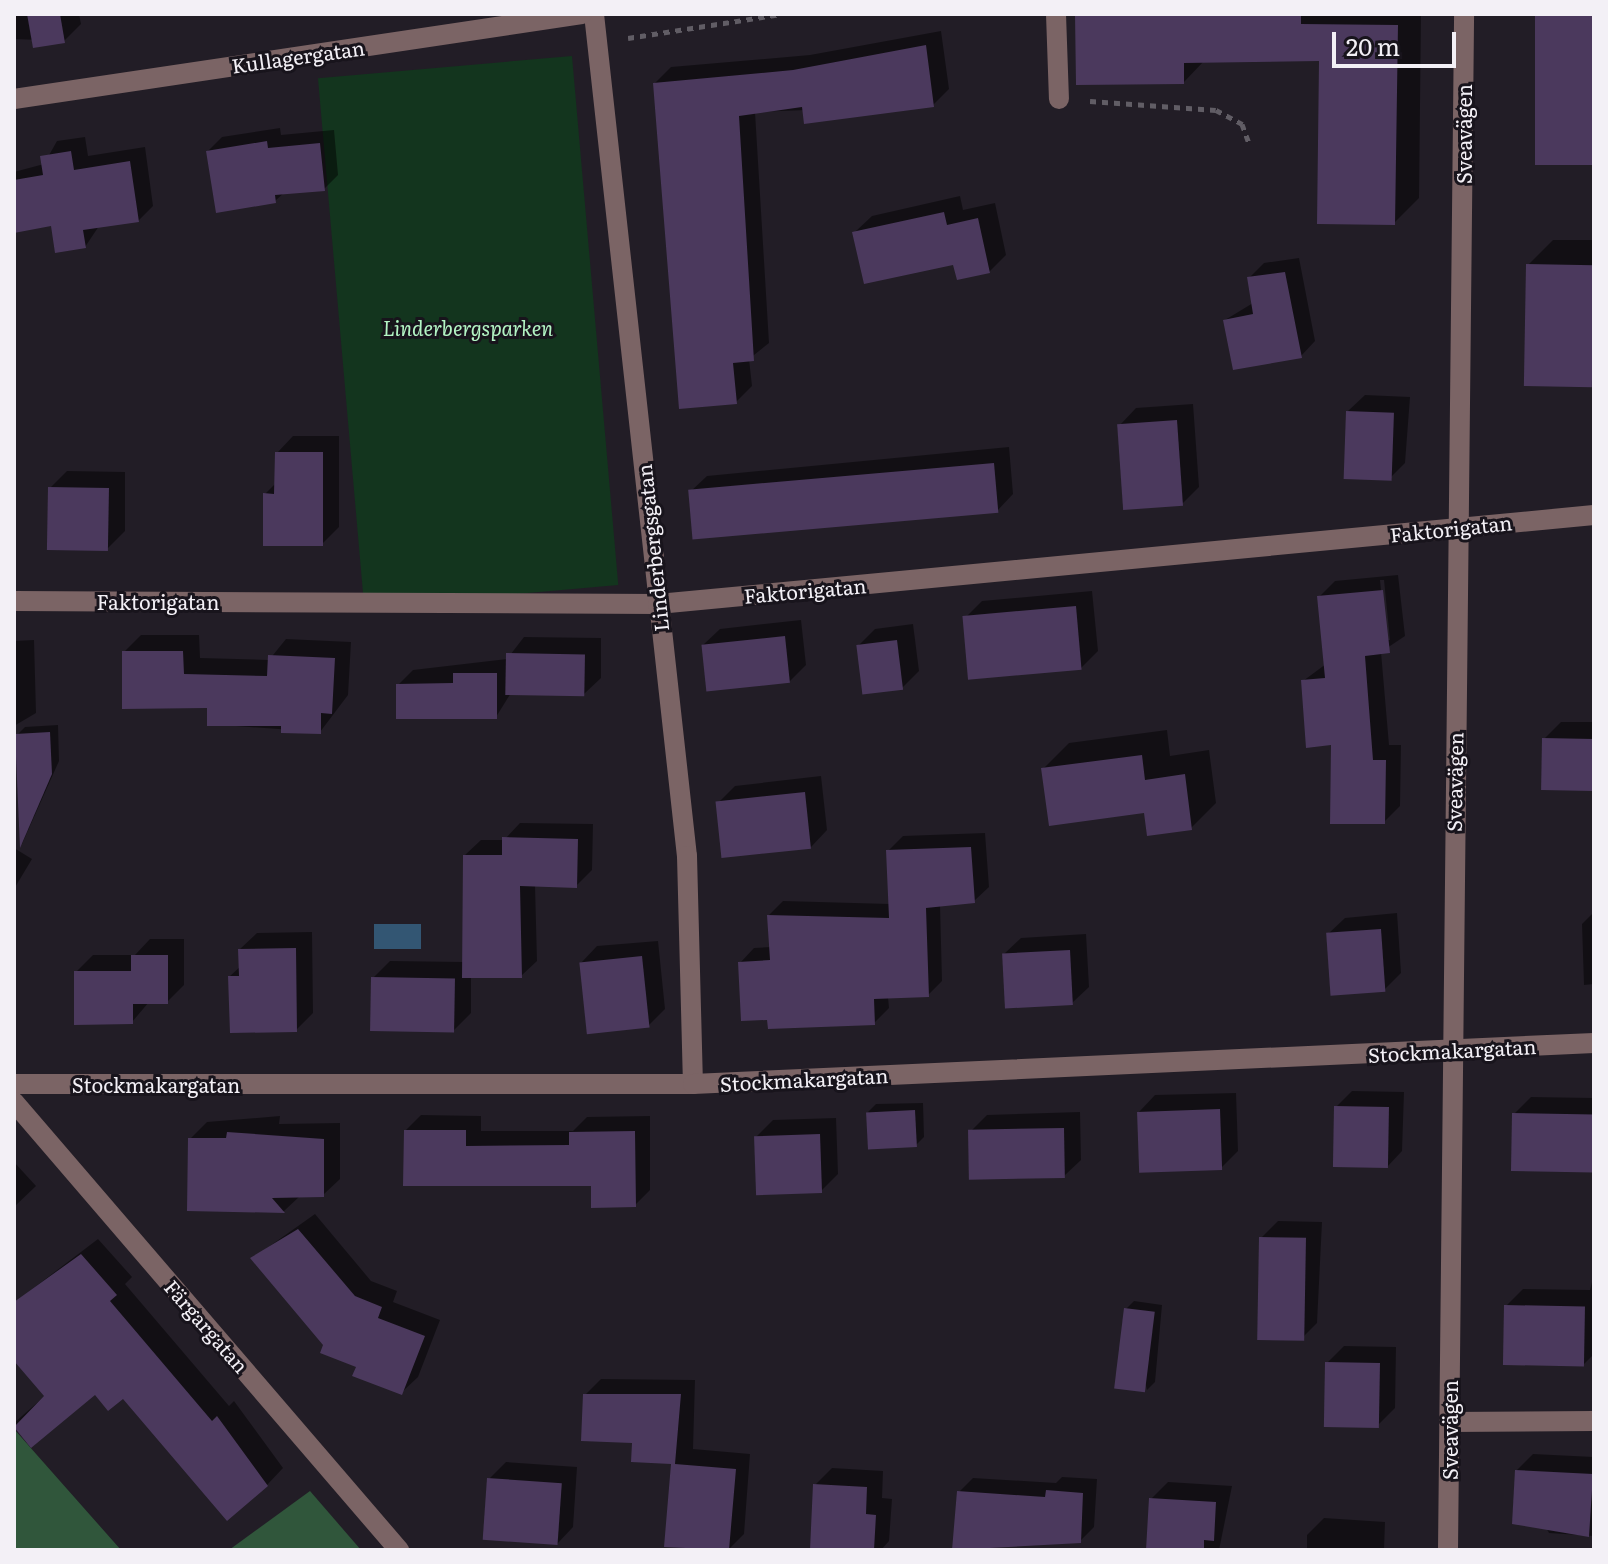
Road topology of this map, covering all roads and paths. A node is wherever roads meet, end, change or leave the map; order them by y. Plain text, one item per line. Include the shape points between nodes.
1 (582, 14) edge
2 (594, 14) edge
3 (781, 14) edge
4 (1056, 14) edge
5 (1464, 14) edge
6 (598, 52) junction
7 (14, 99) edge
8 (1059, 99) joint
9 (1250, 146) dead end
10 (1594, 515) edge
11 (1457, 528) junction
12 (14, 601) edge
13 (658, 604) junction
14 (1594, 1043) edge
15 (1451, 1050) junction
16 (14, 1084) edge
17 (693, 1084) junction
18 (14, 1102) edge
19 (1594, 1421) edge
20 (1449, 1422) junction
21 (399, 1550) edge
22 (1448, 1550) edge

1 - 7 street, Kullagergatan
2 - 6 street, Linderbergsgatan
3 - 6 path via 632,36
4 - 8 street
5 - 11 street, Sveavägen
6 - 13 street, Linderbergsgatan
8 - 9 path via 1216,110 1242,124
10 - 11 street, Faktorigatan
11 - 13 street, Faktorigatan
11 - 15 street, Sveavägen
12 - 13 street, Faktorigatan
13 - 17 street, Linderbergsgatan via 687,856
14 - 15 street, Stockmakargatan
15 - 17 street, Stockmakargatan
15 - 20 street, Sveavägen
16 - 17 street, Stockmakargatan
18 - 21 street, Färgargatan
19 - 20 street
20 - 22 street, Sveavägen

